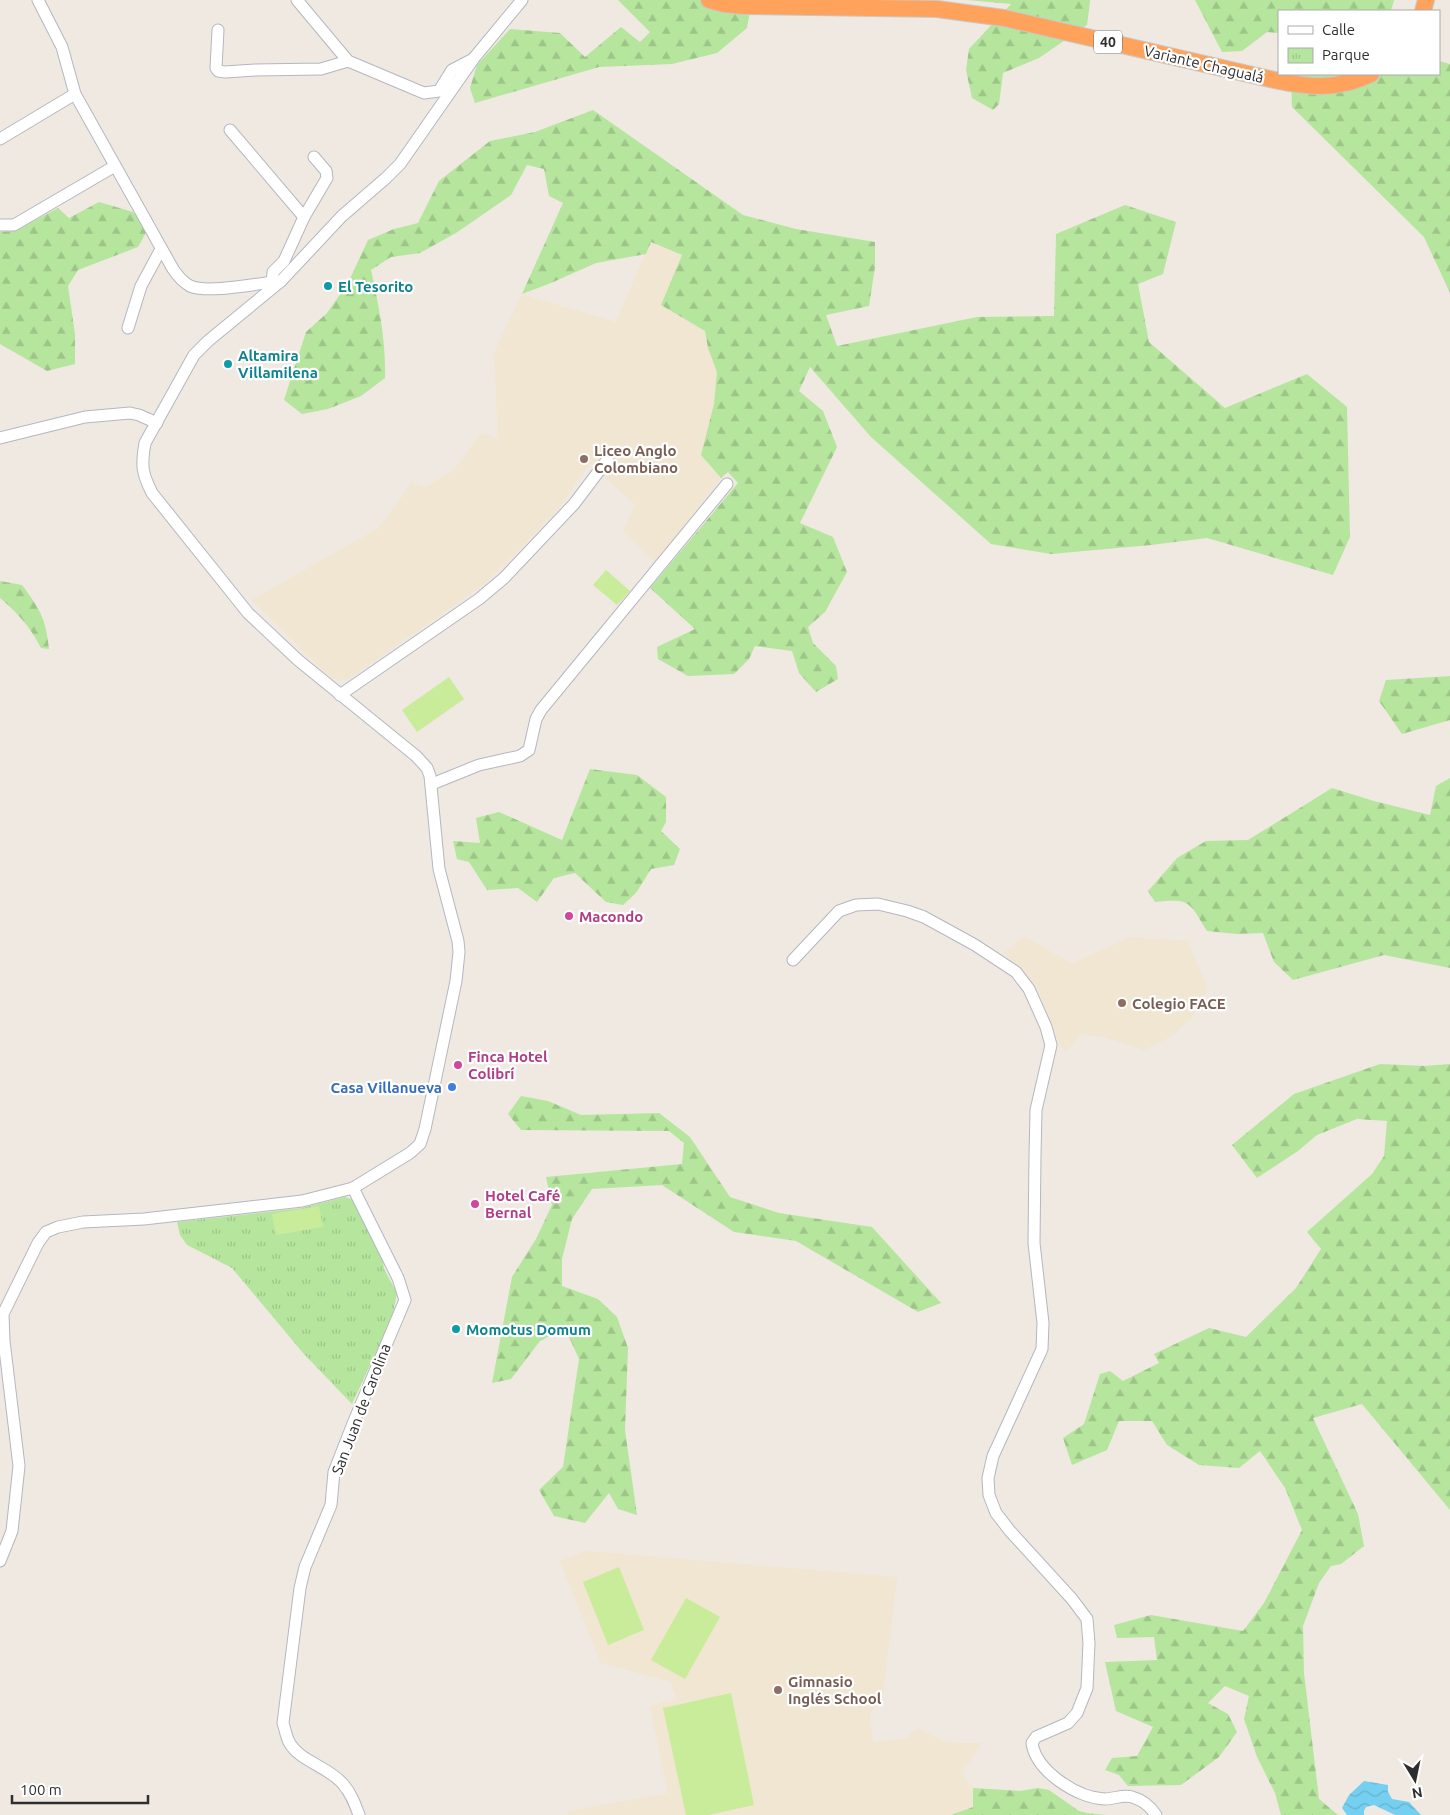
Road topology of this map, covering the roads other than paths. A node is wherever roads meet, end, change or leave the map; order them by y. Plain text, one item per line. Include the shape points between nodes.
1 (38, 0) edge
2 (296, 0) edge
3 (522, 0) edge
4 (710, 0) edge
5 (940, 4) edge
6 (218, 30) dead end
7 (474, 58) junction
8 (348, 61) junction
9 (1369, 75) edge
10 (75, 94) junction
11 (230, 130) dead end
12 (0, 139) edge
13 (314, 157) dead end
14 (115, 166) junction
15 (304, 217) junction
16 (0, 225) edge
17 (161, 249) junction
18 (276, 282) junction
19 (128, 328) dead end
20 (156, 423) junction
21 (0, 438) edge
22 (608, 459) dead end
23 (727, 484) dead end
24 (340, 695) junction
25 (432, 784) junction
26 (793, 960) dead end
27 (353, 1188) junction
28 (0, 1561) edge
29 (360, 1815) edge
30 (1156, 1815) edge

1 - 10 street via 62,47
2 - 8 street
3 - 7 street
4 - 5 highway, Variante Chagualá / 40 via 744,6
5 - 9 highway, Variante Chagualá / 40 via 1279,81 1316,87 1335,86
6 - 8 street via 218,71 321,69
7 - 8 street via 452,70 438,91 424,93
7 - 18 street via 400,164
10 - 12 street
10 - 14 street
11 - 15 street
13 - 15 street via 326,171 327,178
14 - 16 street via 14,225
14 - 17 street
15 - 18 street via 284,261 273,272
17 - 18 street via 180,278 200,289
17 - 19 street via 141,286
18 - 20 street via 266,296 194,355
20 - 21 street via 130,413 85,417
20 - 24 street via 145,443 142,459 143,475 152,493 248,612
22 - 24 street via 574,504 504,578 447,622
23 - 25 street via 541,710 530,750 520,756 479,765
24 - 25 street via 416,756 426,768
25 - 27 street via 439,869 458,941 456,981 420,1144 410,1154
26 - 30 street via 838,911 856,905 878,904 907,911 967,940 1016,972 1029,989 1046,1026 1051,1045 1036,1110 1034,1242 1043,1323 1042,1348 993,1456 988,1478 989,1495 996,1513 1010,1532 1087,1619 1087,1688 1077,1713 1068,1723 1036,1737 1032,1743 1035,1756 1066,1786 1104,1799 1130,1796 1146,1803
27 - 28 street via 302,1201 144,1219 83,1222 46,1232 3,1314 19,1466 12,1531
27 - 29 street, San Juan de Carolina via 398,1278 405,1300 334,1472 329,1511 305,1567 283,1723 296,1752 343,1783

